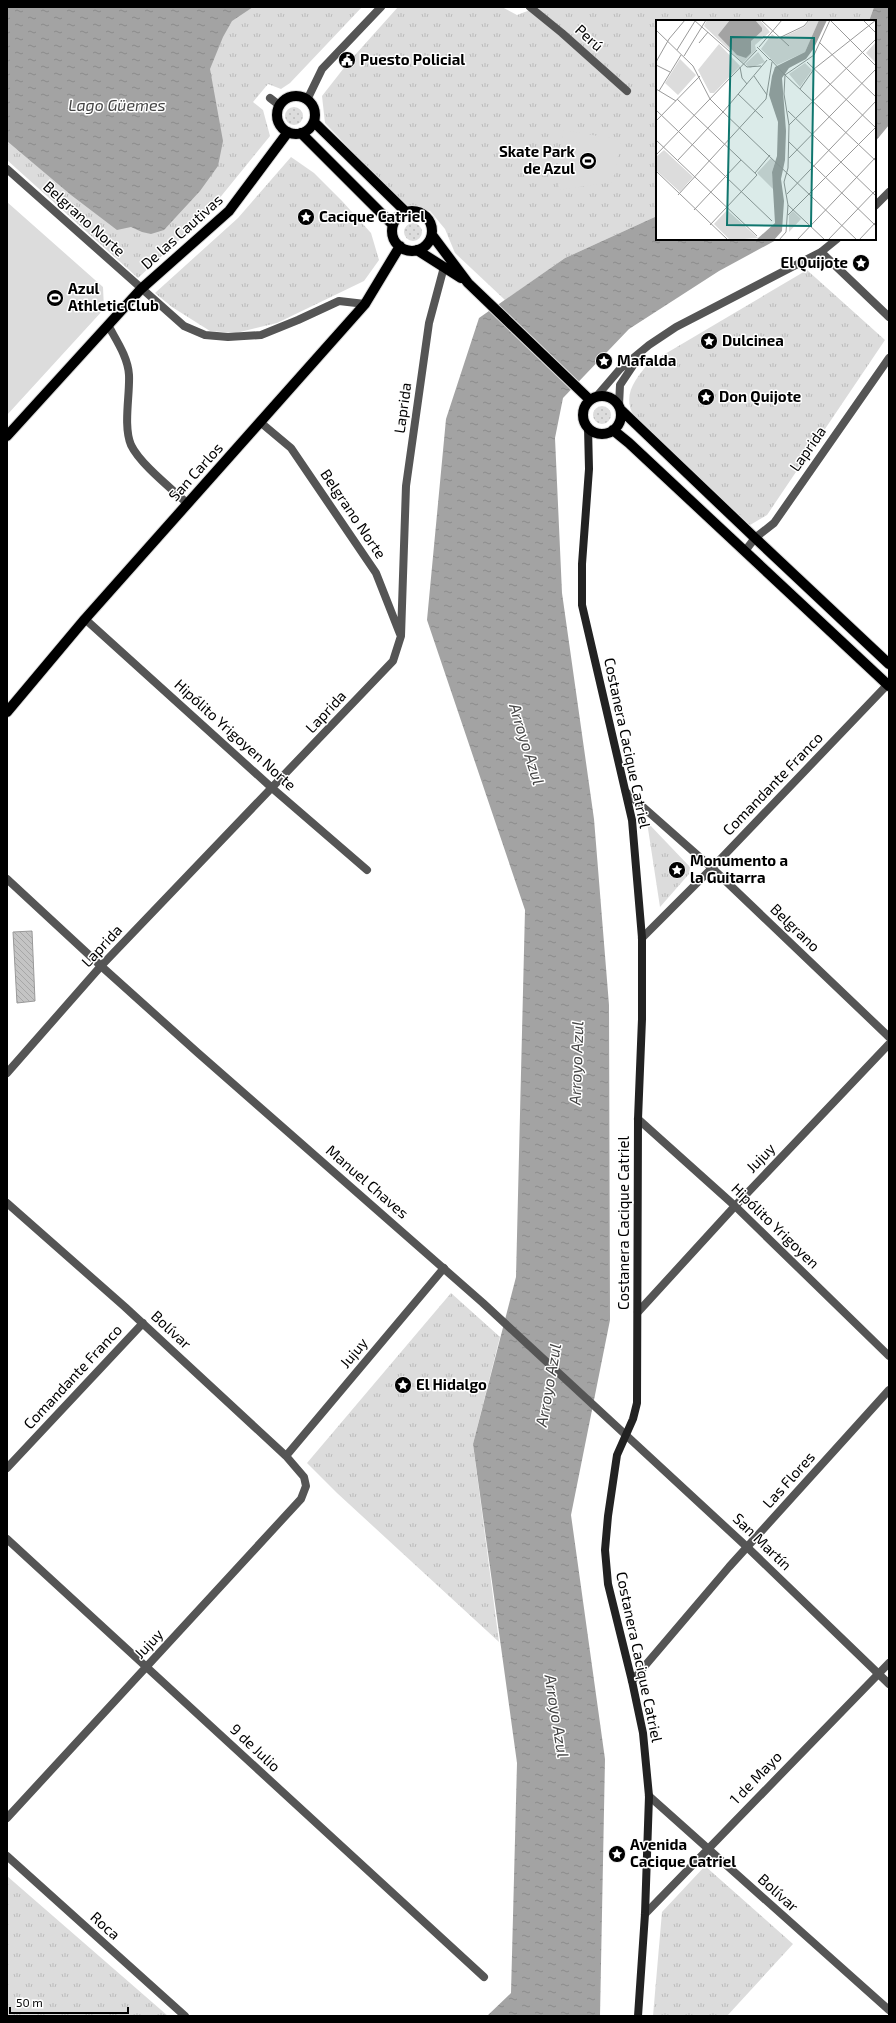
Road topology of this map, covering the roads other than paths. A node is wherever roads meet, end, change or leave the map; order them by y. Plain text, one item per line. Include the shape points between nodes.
1 (381, 7) edge
2 (530, 7) edge
3 (627, 91) dead end
4 (270, 98) dead end
5 (307, 100) junction
6 (280, 105) junction
7 (314, 122) junction
8 (288, 132) junction
9 (301, 133) junction
10 (7, 169) edge
11 (889, 192) edge
12 (876, 205) edge
13 (406, 212) junction
14 (393, 225) junction
15 (432, 235) junction
16 (836, 240) edge
17 (400, 246) junction
18 (417, 250) junction
19 (821, 252) junction
20 (444, 267) junction
21 (468, 283) junction
22 (142, 289) junction
23 (365, 304) junction
24 (889, 317) edge
25 (108, 325) junction
26 (649, 345) junction
27 (889, 358) edge
28 (593, 398) junction
29 (619, 407) junction
30 (260, 422) junction
31 (588, 427) junction
32 (613, 430) junction
33 (7, 436) edge
34 (188, 504) junction
35 (755, 538) junction
36 (745, 551) junction
37 (86, 619) junction
38 (401, 636) junction
39 (889, 664) edge
40 (889, 685) edge
41 (7, 712) edge
42 (272, 788) junction
43 (626, 792) junction
44 (712, 868) junction
45 (367, 870) dead end
46 (7, 879) edge
47 (642, 938) junction
48 (101, 966) junction
49 (889, 1037) edge
50 (889, 1044) edge
51 (7, 1073) edge
52 (638, 1119) junction
53 (7, 1203) edge
54 (735, 1206) junction
55 (444, 1268) junction
56 (638, 1312) junction
57 (143, 1323) junction
58 (889, 1356) edge
59 (889, 1390) edge
60 (613, 1422) joint
61 (626, 1433) junction
62 (286, 1456) junction
63 (7, 1468) edge
64 (306, 1486) joint
65 (7, 1539) edge
66 (747, 1547) junction
67 (889, 1663) edge
68 (146, 1668) junction
69 (878, 1674) junction
70 (632, 1681) junction
71 (889, 1684) edge
72 (649, 1796) junction
73 (7, 1818) edge
74 (707, 1848) junction
75 (7, 1856) edge
76 (645, 1914) junction
77 (484, 1978) dead end
78 (889, 2010) edge
79 (185, 2016) edge
80 (638, 2016) edge

1 - 5 street via 322,69
2 - 3 street, Perú
4 - 6 street
5 - 6 main road via 289,97
5 - 7 main road via 313,108
6 - 8 main road via 277,118 279,124
7 - 9 main road
7 - 13 main road
8 - 9 main road
8 - 22 main road, De las Cautivas via 229,210
9 - 14 main road
10 - 22 street, Belgrano Norte
11 - 12 street
13 - 14 main road via 396,219
13 - 15 main road via 419,212 424,215 432,225
14 - 17 main road via 393,237
15 - 18 main road via 428,244
15 - 21 main road
16 - 19 street
17 - 18 main road
17 - 23 main road, San Carlos
18 - 20 main road
19 - 24 street
19 - 26 street via 676,327
20 - 21 main road
20 - 38 street, Laprida via 428,324 406,486
21 - 28 main road via 579,389
22 - 23 street, Belgrano Norte via 184,326 205,335 228,337 261,334 339,301
22 - 25 main road, De las Cautivas
23 - 30 main road, San Carlos
25 - 33 main road, De las Cautivas
25 - 34 street via 125,357 129,373 128,428 131,444 139,457
26 - 28 street via 620,369
26 - 29 street via 620,385
27 - 35 street, Laprida via 774,523
28 - 29 main road via 607,396
28 - 31 main road via 583,413
29 - 32 main road via 620,420
29 - 35 main road
30 - 34 main road, San Carlos
30 - 38 street, Belgrano Norte via 291,448 376,573
31 - 32 main road via 601,433
31 - 43 main road, Costanera Cacique Catriel via 589,469 582,564 582,605
32 - 36 main road
34 - 37 main road, San Carlos
35 - 36 street, Laprida
35 - 39 main road
36 - 40 main road
37 - 41 main road, San Carlos
37 - 42 street, Hipólito Yrigoyen Norte
38 - 42 street, Laprida via 393,661
40 - 44 street, Comandante Franco
42 - 45 street, Hipólito Yrigoyen Norte
42 - 48 street, Laprida
43 - 44 street, Belgrano
43 - 47 main road, Costanera Cacique Catriel via 632,820
44 - 47 street, Comandante Franco
44 - 49 street, Belgrano
46 - 48 street, Manuel Chaves
47 - 52 main road, Costanera Cacique Catriel
48 - 51 street, Laprida
48 - 55 street, Manuel Chaves
50 - 54 street, Jujuy
52 - 54 street, Hipólito Yrigoyen
52 - 56 main road, Costanera Cacique Catriel
53 - 57 street, Bolívar
54 - 56 street, Jujuy
54 - 58 street, Hipólito Yrigoyen
55 - 60 street, Manuel Chaves
55 - 62 street, Jujuy
56 - 61 main road, Costanera Cacique Catriel via 637,1403
57 - 62 street, Bolívar
57 - 63 street, Comandante Franco
59 - 66 street, Las Flores
60 - 61 street, San Martín
61 - 66 street, San Martín
61 - 70 main road, Costanera Cacique Catriel via 617,1455 605,1550 608,1584
62 - 64 street, Bolívar via 304,1477
64 - 68 street, Jujuy via 301,1499
65 - 68 street, 9 de Julio
66 - 69 street, San Martín
66 - 70 street, Las Flores
67 - 69 street, 1 de Mayo
68 - 73 street, Jujuy
68 - 77 street, 9 de Julio
69 - 71 street, San Martín
69 - 74 street, 1 de Mayo
70 - 72 main road, Costanera Cacique Catriel via 643,1733
72 - 74 street, Bolívar
72 - 76 main road, Costanera Cacique Catriel
74 - 76 street, 1 de Mayo
74 - 78 street, Bolívar
75 - 79 street, Roca
76 - 80 main road, Costanera Cacique Catriel

